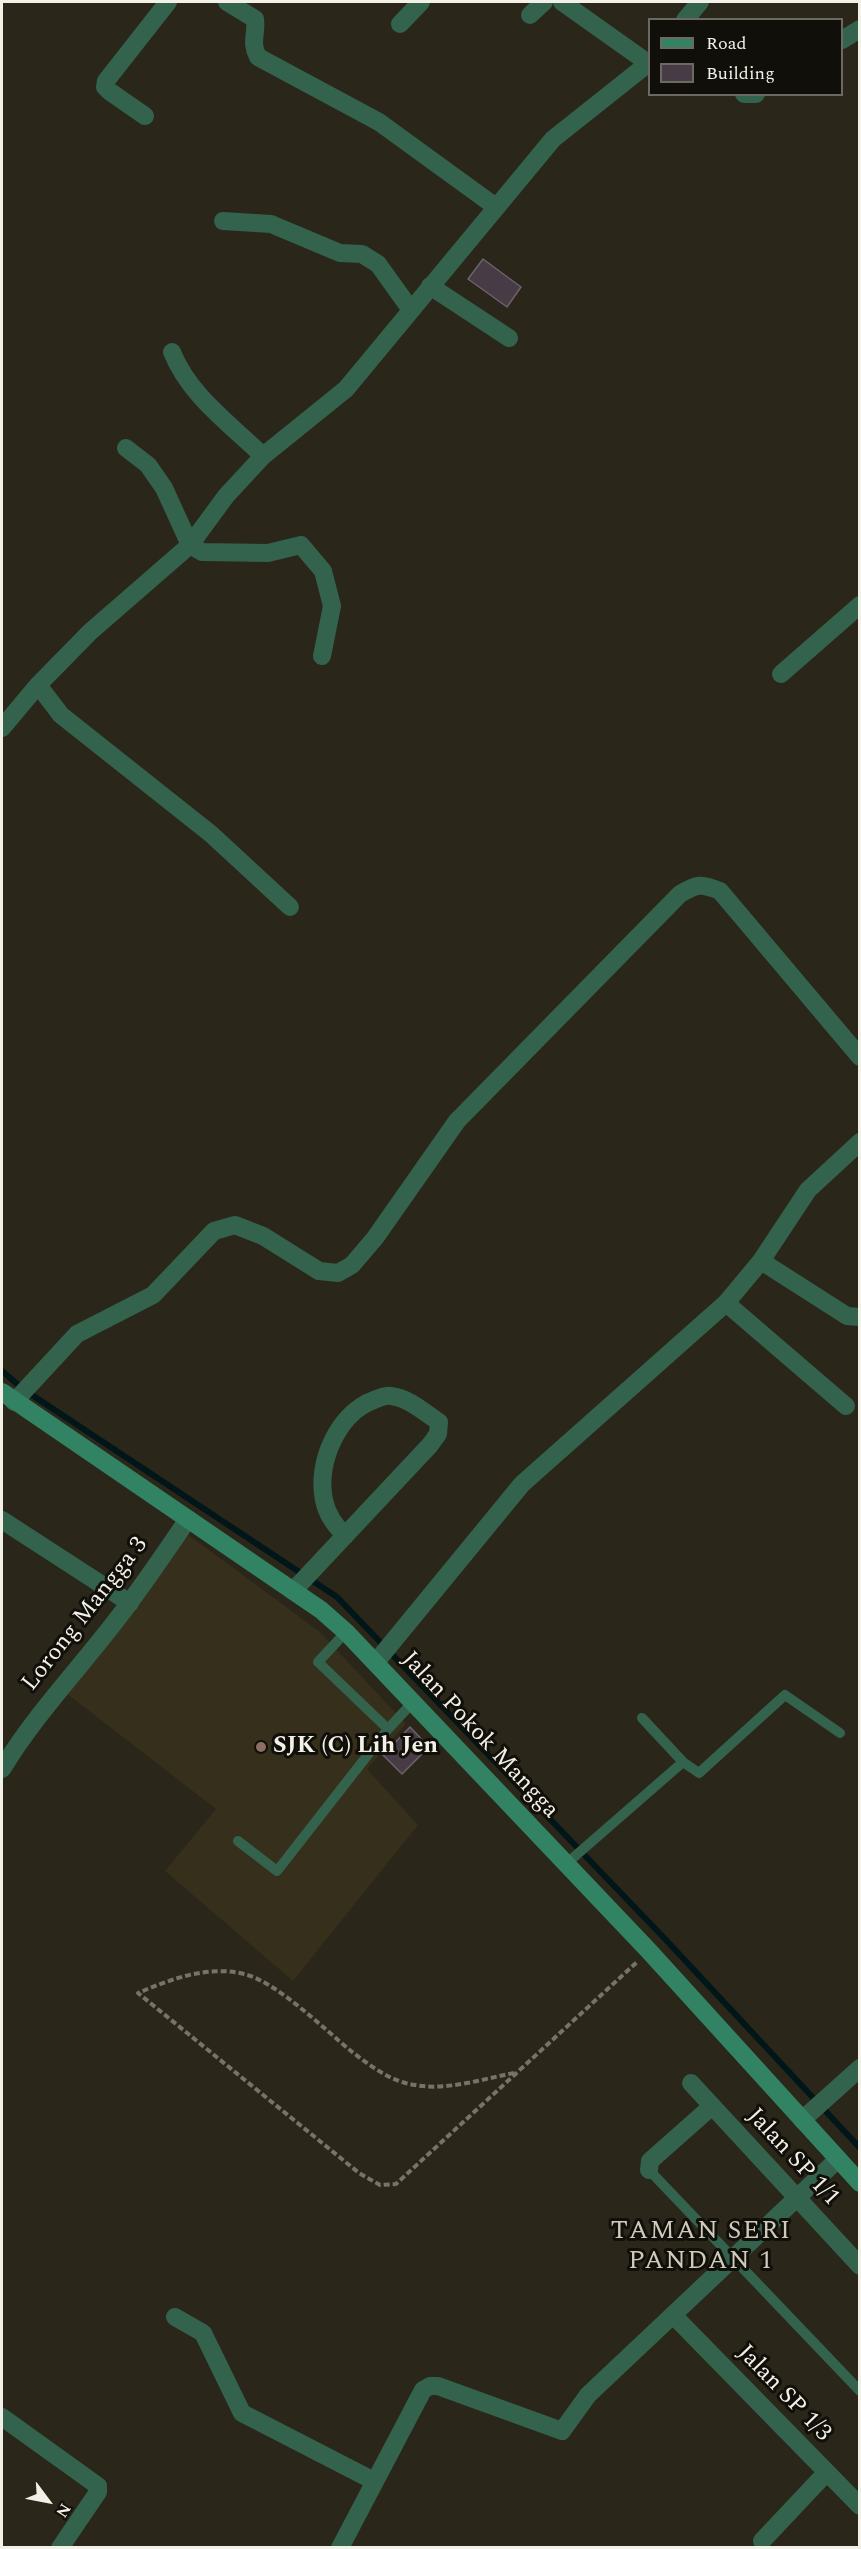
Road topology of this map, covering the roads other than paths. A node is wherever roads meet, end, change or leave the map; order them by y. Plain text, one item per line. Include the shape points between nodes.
1 (168, 2) edge
2 (227, 2) edge
3 (421, 2) edge
4 (544, 2) edge
5 (562, 2) edge
6 (700, 2) edge
7 (530, 15) dead end
8 (687, 18) edge
9 (400, 24) dead end
10 (860, 29) edge
11 (843, 39) edge
12 (648, 61) edge
13 (648, 63) edge
14 (145, 116) dead end
15 (496, 207) junction
16 (223, 221) dead end
17 (430, 286) junction
18 (411, 310) junction
19 (509, 338) dead end
20 (172, 352) dead end
21 (126, 448) dead end
22 (263, 456) junction
23 (190, 544) junction
24 (860, 605) edge
25 (322, 656) dead end
26 (781, 674) dead end
27 (38, 685) junction
28 (2, 728) edge
29 (290, 907) dead end
30 (860, 1057) edge
31 (860, 1142) edge
32 (761, 1260) junction
33 (726, 1303) junction
34 (860, 1317) edge
35 (12, 1396) edge
36 (846, 1406) dead end
37 (188, 1519) junction
38 (2, 1520) edge
39 (345, 1536) junction
40 (302, 1581) junction
41 (130, 1603) junction
42 (346, 1632) junction
43 (378, 1658) junction
44 (413, 1701) junction
45 (642, 1719) dead end
46 (388, 1729) junction
47 (840, 1733) dead end
48 (683, 1762) junction
49 (2, 1769) edge
50 (238, 1841) dead end
51 (566, 1864) junction
52 (860, 2068) edge
53 (691, 2083) dead end
54 (711, 2106) junction
55 (806, 2116) junction
56 (837, 2160) junction
57 (649, 2170) joint
58 (860, 2183) edge
59 (796, 2198) junction
60 (734, 2258) junction
61 (860, 2266) edge
62 (674, 2315) junction
63 (176, 2317) dead end
64 (860, 2391) edge
65 (2, 2417) edge
66 (826, 2473) junction
67 (374, 2481) junction
68 (860, 2506) edge
69 (762, 2541) dead end
70 (60, 2547) edge
71 (340, 2547) edge

1 - 14 street via 106,81 109,91
2 - 15 street via 255,19 252,46 258,57 379,122
3 - 9 street
4 - 7 street
5 - 12 street
6 - 8 street
10 - 11 street
13 - 15 street via 553,139
15 - 17 street
16 - 18 street via 272,224 340,253 362,254 378,264
17 - 18 street
17 - 19 street
18 - 22 street via 346,388
20 - 22 street via 179,370 198,394
21 - 23 street via 148,465 164,488
22 - 23 street
23 - 25 street via 202,552 268,553 301,545 323,571 332,606
23 - 27 street via 90,632
24 - 26 street
27 - 28 street
27 - 29 street via 62,715 211,834
30 - 35 street via 720,891 695,885 680,894 457,1121 352,1265 338,1272 319,1271 263,1236 235,1225 214,1231 153,1294 77,1334 39,1377
31 - 32 street via 808,1190
32 - 33 street
32 - 34 street via 848,1316
33 - 36 street
33 - 43 street via 522,1484
35 - 37 main road, Jalan Pokok Mangga
37 - 40 main road, Jalan Pokok Mangga
37 - 41 street, Lorong Mangga 3
38 - 41 street
39 - 39 street via 438,1434 440,1422 405,1399 389,1395 367,1403 342,1423 324,1474 324,1499 331,1520
39 - 40 street
40 - 42 main road, Jalan Pokok Mangga via 321,1610
41 - 49 street, Lorong Mangga 3 via 59,1688
42 - 43 main road, Jalan Pokok Mangga
42 - 46 lane via 318,1662
43 - 44 main road, Jalan Pokok Mangga
44 - 46 lane
44 - 51 main road, Jalan Pokok Mangga
45 - 48 lane
46 - 50 lane via 277,1871
47 - 48 lane via 785,1695 699,1773
48 - 51 lane
51 - 55 main road, Jalan Pokok Mangga
52 - 55 street
53 - 54 street, Jalan SP 1/1
54 - 57 street via 650,2161
54 - 59 street, Jalan SP 1/1
55 - 56 main road, Jalan Pokok Mangga
56 - 58 main road, Jalan Pokok Mangga
56 - 59 street
57 - 60 lane
59 - 60 street
59 - 61 street, Jalan SP 1/1
60 - 62 street
60 - 64 lane
62 - 66 street, Jalan SP 1/3
62 - 67 street via 588,2395 562,2431 430,2386 423,2390
63 - 67 street via 203,2333 242,2413
65 - 70 street via 98,2486 98,2492
66 - 68 street, Jalan SP 1/3
66 - 69 street
67 - 71 street

